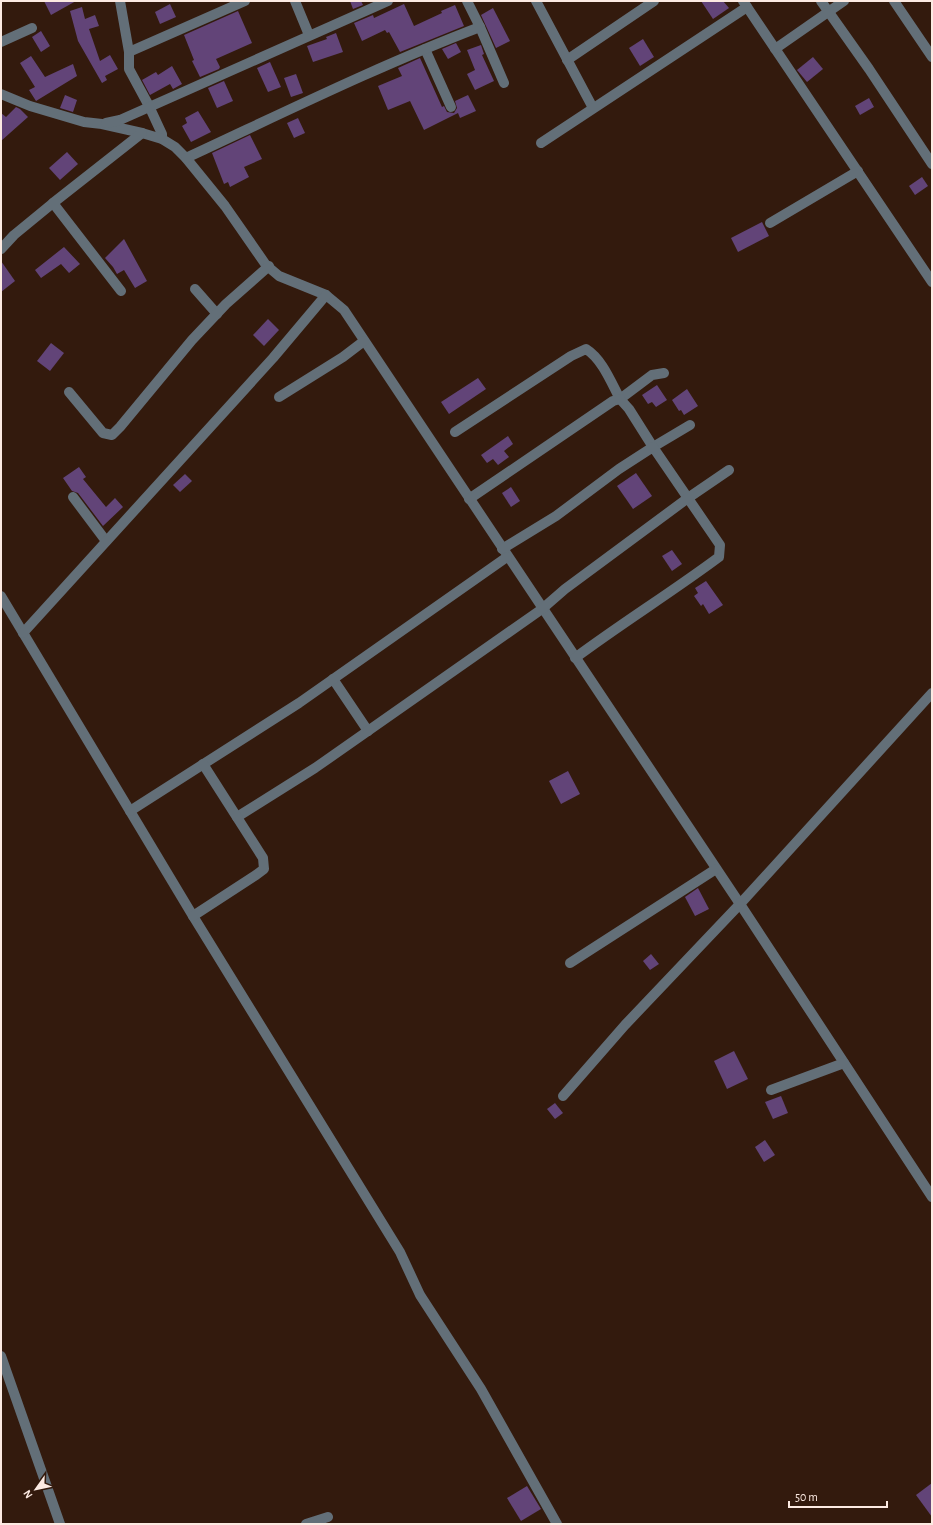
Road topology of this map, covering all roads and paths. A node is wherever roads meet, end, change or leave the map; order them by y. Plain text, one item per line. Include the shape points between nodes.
1 (120, 1) edge
2 (245, 1) edge
3 (296, 1) edge
4 (388, 1) edge
5 (467, 1) edge
6 (536, 1) edge
7 (654, 1) edge
8 (821, 1) edge
9 (844, 1) edge
10 (894, 1) edge
11 (745, 4) edge
12 (828, 12) junction
13 (32, 28) dead end
14 (480, 28) junction
15 (309, 35) junction
16 (1, 42) edge
17 (775, 49) junction
18 (425, 50) junction
19 (129, 52) junction
20 (932, 57) edge
21 (568, 60) junction
22 (504, 83) dead end
23 (1, 94) edge
24 (149, 106) junction
25 (450, 107) dead end
26 (593, 108) junction
27 (102, 124) junction
28 (142, 133) junction
29 (162, 139) junction
30 (540, 143) dead end
31 (186, 158) junction
32 (932, 164) edge
33 (858, 171) junction
34 (54, 203) junction
35 (770, 223) dead end
36 (1, 249) edge
37 (269, 266) junction
38 (932, 282) edge
39 (195, 289) dead end
40 (121, 291) dead end
41 (326, 295) junction
42 (217, 314) junction
43 (364, 341) junction
44 (664, 373) dead end
45 (69, 392) dead end
46 (279, 397) dead end
47 (620, 399) junction
48 (690, 425) dead end
49 (455, 432) dead end
50 (653, 447) junction
51 (729, 470) dead end
52 (73, 497) dead end
53 (688, 498) junction
54 (469, 499) junction
55 (106, 541) junction
56 (505, 553) junction
57 (1, 596) edge
58 (542, 609) junction
59 (23, 632) junction
60 (575, 658) junction
61 (333, 679) junction
62 (932, 693) edge
63 (368, 730) junction
64 (203, 764) junction
65 (130, 811) junction
66 (236, 817) junction
67 (716, 869) junction
68 (740, 904) junction
69 (193, 916) junction
70 (570, 963) dead end
71 (844, 1063) junction
72 (771, 1090) dead end
73 (563, 1096) dead end
74 (932, 1197) edge
75 (1, 1356) edge
76 (328, 1517) dead end
77 (60, 1524) edge
78 (306, 1524) edge
79 (557, 1524) edge

1 - 19 street
2 - 19 street
3 - 15 street
4 - 15 street
5 - 14 street
6 - 21 street
7 - 21 street
8 - 12 street
9 - 12 street
10 - 20 street
11 - 17 street
11 - 26 street
12 - 17 street
12 - 32 street
13 - 16 street
14 - 18 street
14 - 22 street
15 - 24 street
17 - 33 street
18 - 25 street
18 - 31 street
19 - 24 street via 129,69
21 - 26 street
23 - 27 street via 36,108 84,122
24 - 27 street via 120,120
24 - 29 street
26 - 30 street
27 - 28 street
28 - 29 street
28 - 34 street
29 - 31 street
31 - 37 street via 226,206
33 - 35 street
33 - 38 street
34 - 36 street via 14,235
34 - 40 street
37 - 41 street via 279,276
37 - 42 street
39 - 42 street
41 - 43 street via 344,310
41 - 55 street via 273,358
42 - 45 street via 112,434 103,433
43 - 46 street
43 - 54 street
44 - 47 street via 652,375
47 - 49 street via 593,353 586,349 571,356
47 - 50 street
47 - 54 street via 607,405
48 - 50 street
50 - 53 street
50 - 56 street
51 - 53 street
52 - 55 street
53 - 58 street via 565,589
53 - 60 street via 720,545 719,557
54 - 56 street
55 - 59 street
56 - 58 street
56 - 61 street
57 - 59 street
58 - 60 street
58 - 63 street
59 - 65 street
60 - 67 street
61 - 63 street
61 - 64 street
62 - 68 street
63 - 66 street via 315,768
64 - 65 street
64 - 66 street
65 - 69 street
66 - 69 street via 263,858 264,869
67 - 68 street
67 - 70 street
68 - 71 street
68 - 73 street
69 - 79 street via 400,1252 420,1294 481,1389
71 - 72 street
71 - 74 street
75 - 77 street
76 - 78 street

